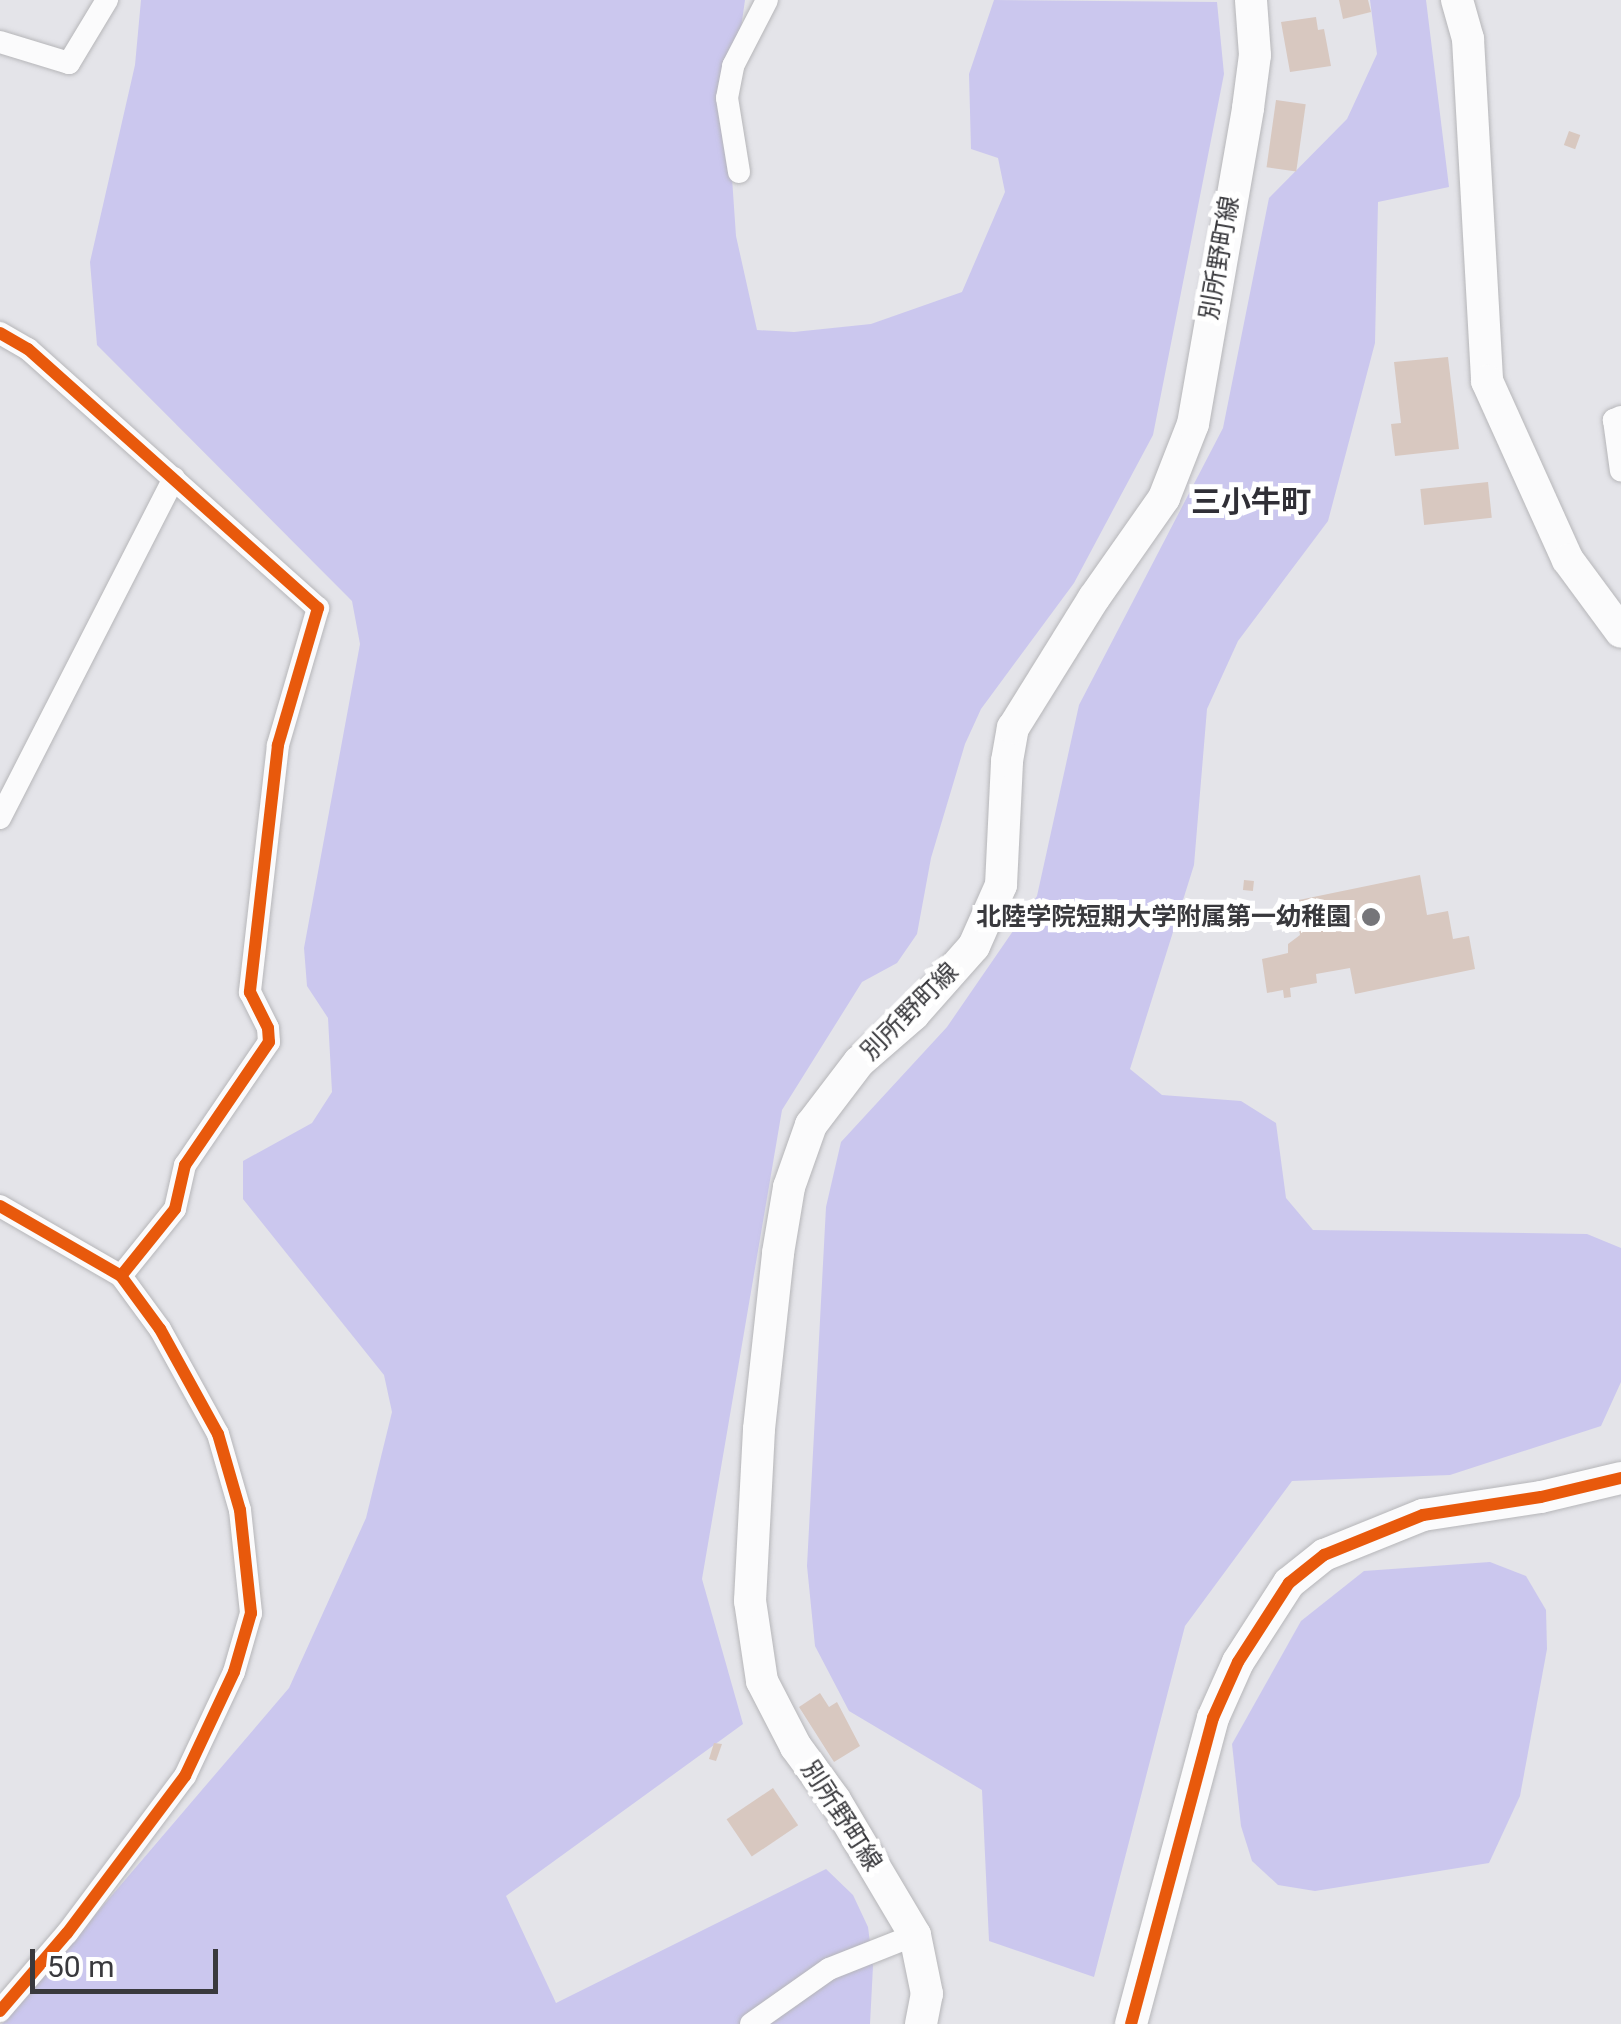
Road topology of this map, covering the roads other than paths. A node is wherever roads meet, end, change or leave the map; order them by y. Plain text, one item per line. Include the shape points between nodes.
1 (107, 0) edge
2 (766, 0) edge
3 (1251, 0) edge
4 (1457, 0) edge
5 (0, 42) edge
6 (740, 172) dead end
7 (0, 334) edge
8 (1621, 417) edge
9 (1621, 472) edge
10 (174, 478) junction
11 (1621, 632) edge
12 (0, 818) edge
13 (0, 1206) edge
14 (121, 1276) junction
15 (1621, 1478) edge
16 (916, 1935) junction
17 (0, 2012) edge
18 (751, 2024) edge
19 (921, 2024) edge
20 (1131, 2024) edge

1 - 5 street via 69,62
2 - 6 street via 733,66 727,98
3 - 16 main road, 別所野町線 via 1248,108 1193,424 1164,498 1013,728 1002,884 974,946 913,1016 859,1062 811,1125 786,1204 759,1429 750,1600 762,1680 796,1747
4 - 11 main road via 1468,38 1487,381 1568,560
7 - 10 street via 28,349
8 - 9 street via 1614,420
10 - 12 street
10 - 14 street via 318,608 278,745 252,973 250,992 270,1042 185,1165 176,1209
13 - 14 street
14 - 17 street via 160,1329 218,1434 240,1510 251,1613 234,1672 185,1776
15 - 20 main road via 1423,1515 1324,1555 1289,1583 1238,1662 1214,1718
16 - 18 street via 830,1970
16 - 19 main road, 別所野町線 via 927,1994

